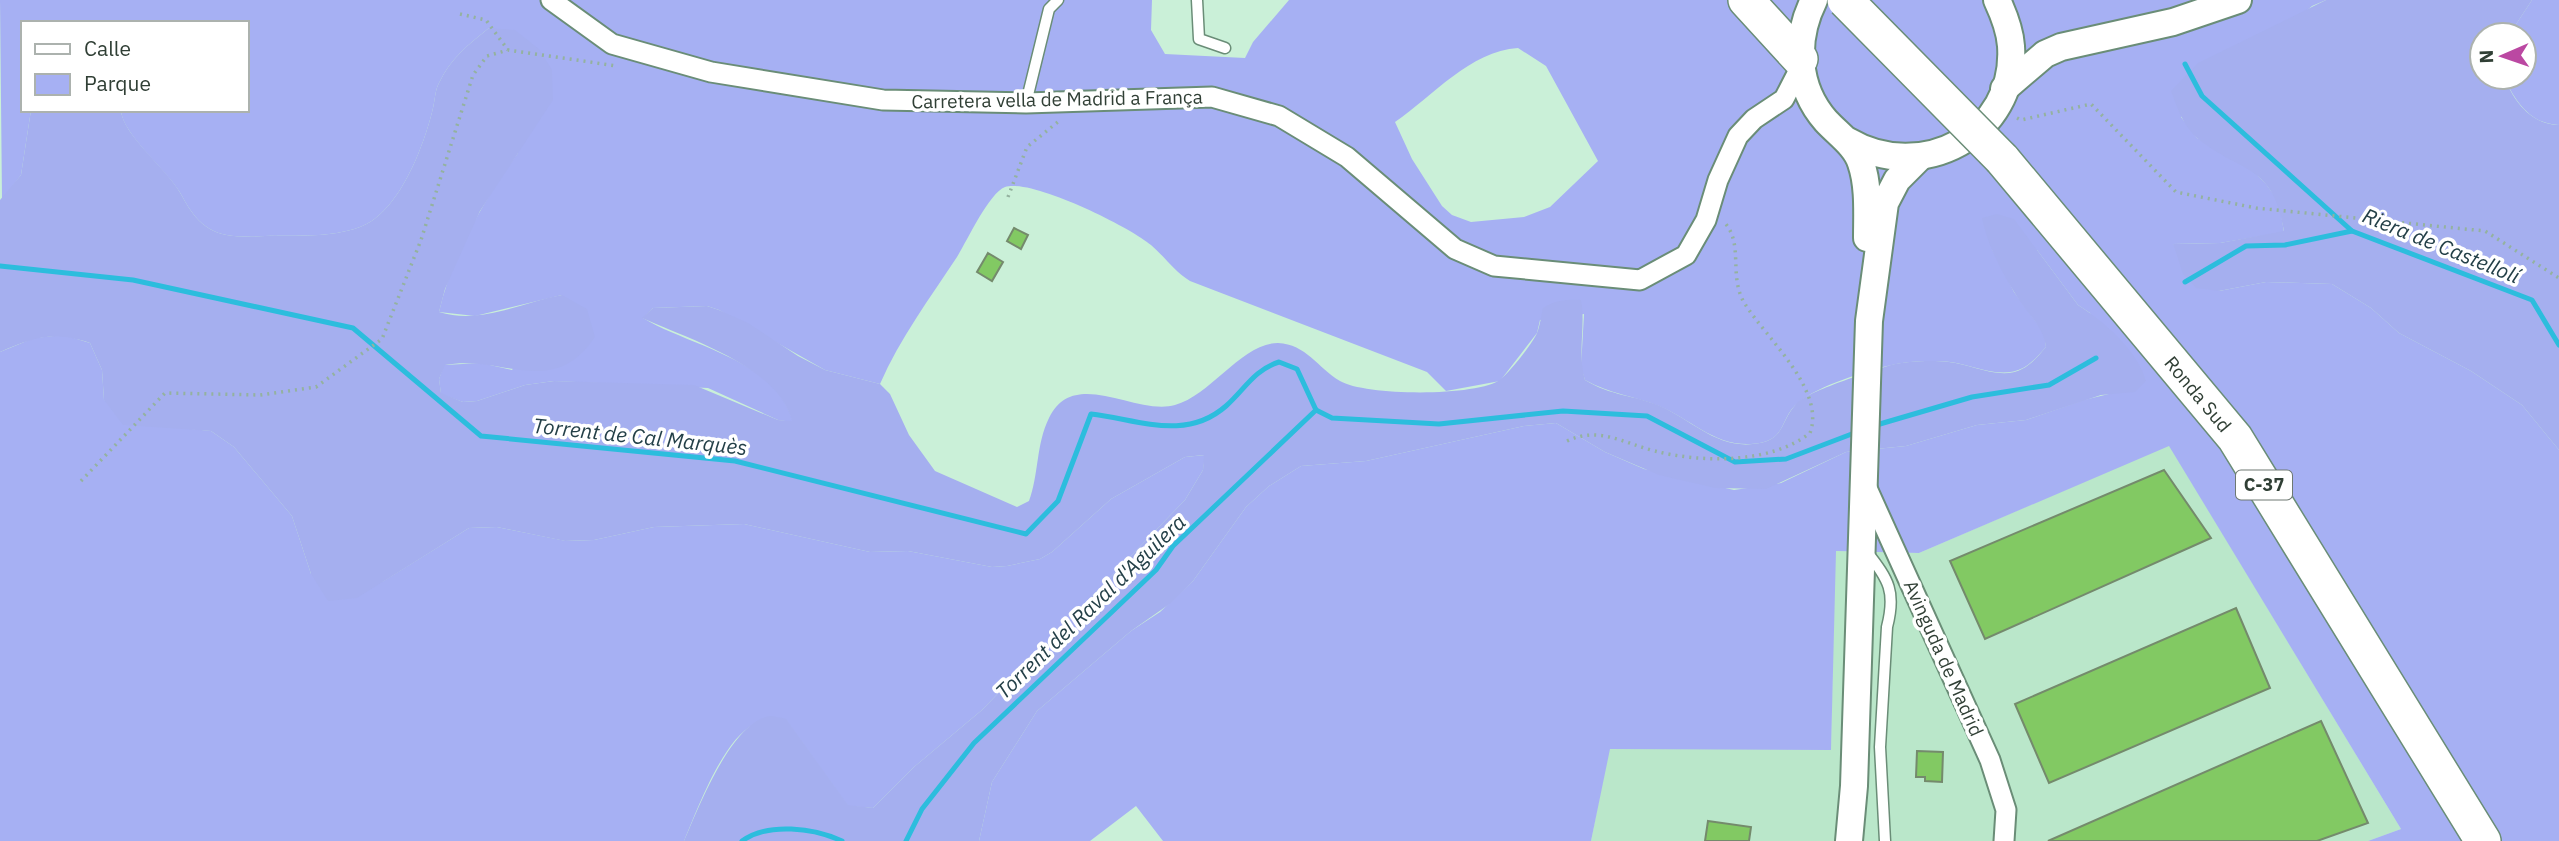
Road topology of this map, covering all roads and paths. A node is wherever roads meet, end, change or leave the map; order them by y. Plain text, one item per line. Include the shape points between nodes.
1 (551, 0) edge
2 (1058, 0) edge
3 (1197, 0) edge
4 (1746, 0) edge
5 (1814, 0) edge
6 (1845, 0) edge
7 (2238, 0) edge
8 (2002, 11) edge
9 (460, 13) dead end
10 (2061, 47) junction
11 (1226, 48) dead end
12 (508, 50) junction
13 (1800, 63) junction
14 (629, 65) dead end
15 (2000, 99) junction
16 (1026, 103) junction
17 (1772, 109) junction
18 (1822, 115) junction
19 (1062, 120) dead end
20 (1844, 138) junction
21 (1920, 157) junction
22 (1008, 197) dead end
23 (1708, 213) junction
24 (2559, 278) edge
25 (1870, 321) junction
26 (1567, 441) dead end
27 (1863, 480) junction
28 (81, 481) dead end
29 (1861, 544) junction
30 (1849, 841) edge
31 (1885, 841) edge
32 (2004, 841) edge
33 (2483, 841) edge

1 - 16 street, Carretera vella de Madrid a França via 612,44 711,72 883,100
2 - 16 lane via 1049,9
3 - 11 lane via 1199,39
4 - 13 highway
5 - 13 street via 1801,36
6 - 33 highway, Ronda Sud / C-37, bridge via 2002,159 2235,438
7 - 10 street via 2173,22
8 - 10 street via 2030,38
8 - 15 street via 2011,48
9 - 12 path via 486,20
10 - 15 street via 2045,54
12 - 14 path
12 - 28 path via 487,56 474,75 421,240 382,338 316,387 260,395 165,393
13 - 17 street, Carretera vella de Madrid a França via 1784,99
13 - 18 street via 1808,92
15 - 21 street via 1963,141
15 - 24 path via 2021,120 2091,104 2176,192 2256,208 2486,231
16 - 23 street, Carretera vella de Madrid a França via 1212,97 1279,116 1347,157 1455,249 1494,267 1640,280 1686,255
17 - 18 street via 1804,109
17 - 23 street, Carretera vella de Madrid a França via 1738,136
18 - 20 street
19 - 22 path via 1027,147
20 - 21 street via 1881,155
20 - 25 street via 1861,160 1864,180
21 - 25 street via 1897,180 1885,203
23 - 26 path via 1731,230 1737,291 1803,384 1814,411 1810,433 1801,441 1760,454 1700,461 1595,433
25 - 27 street
27 - 29 street
27 - 32 street, Avinguda de Madrid via 1990,760 2006,810
29 - 30 street
29 - 31 lane via 1890,587 1892,608 1886,627 1880,747

